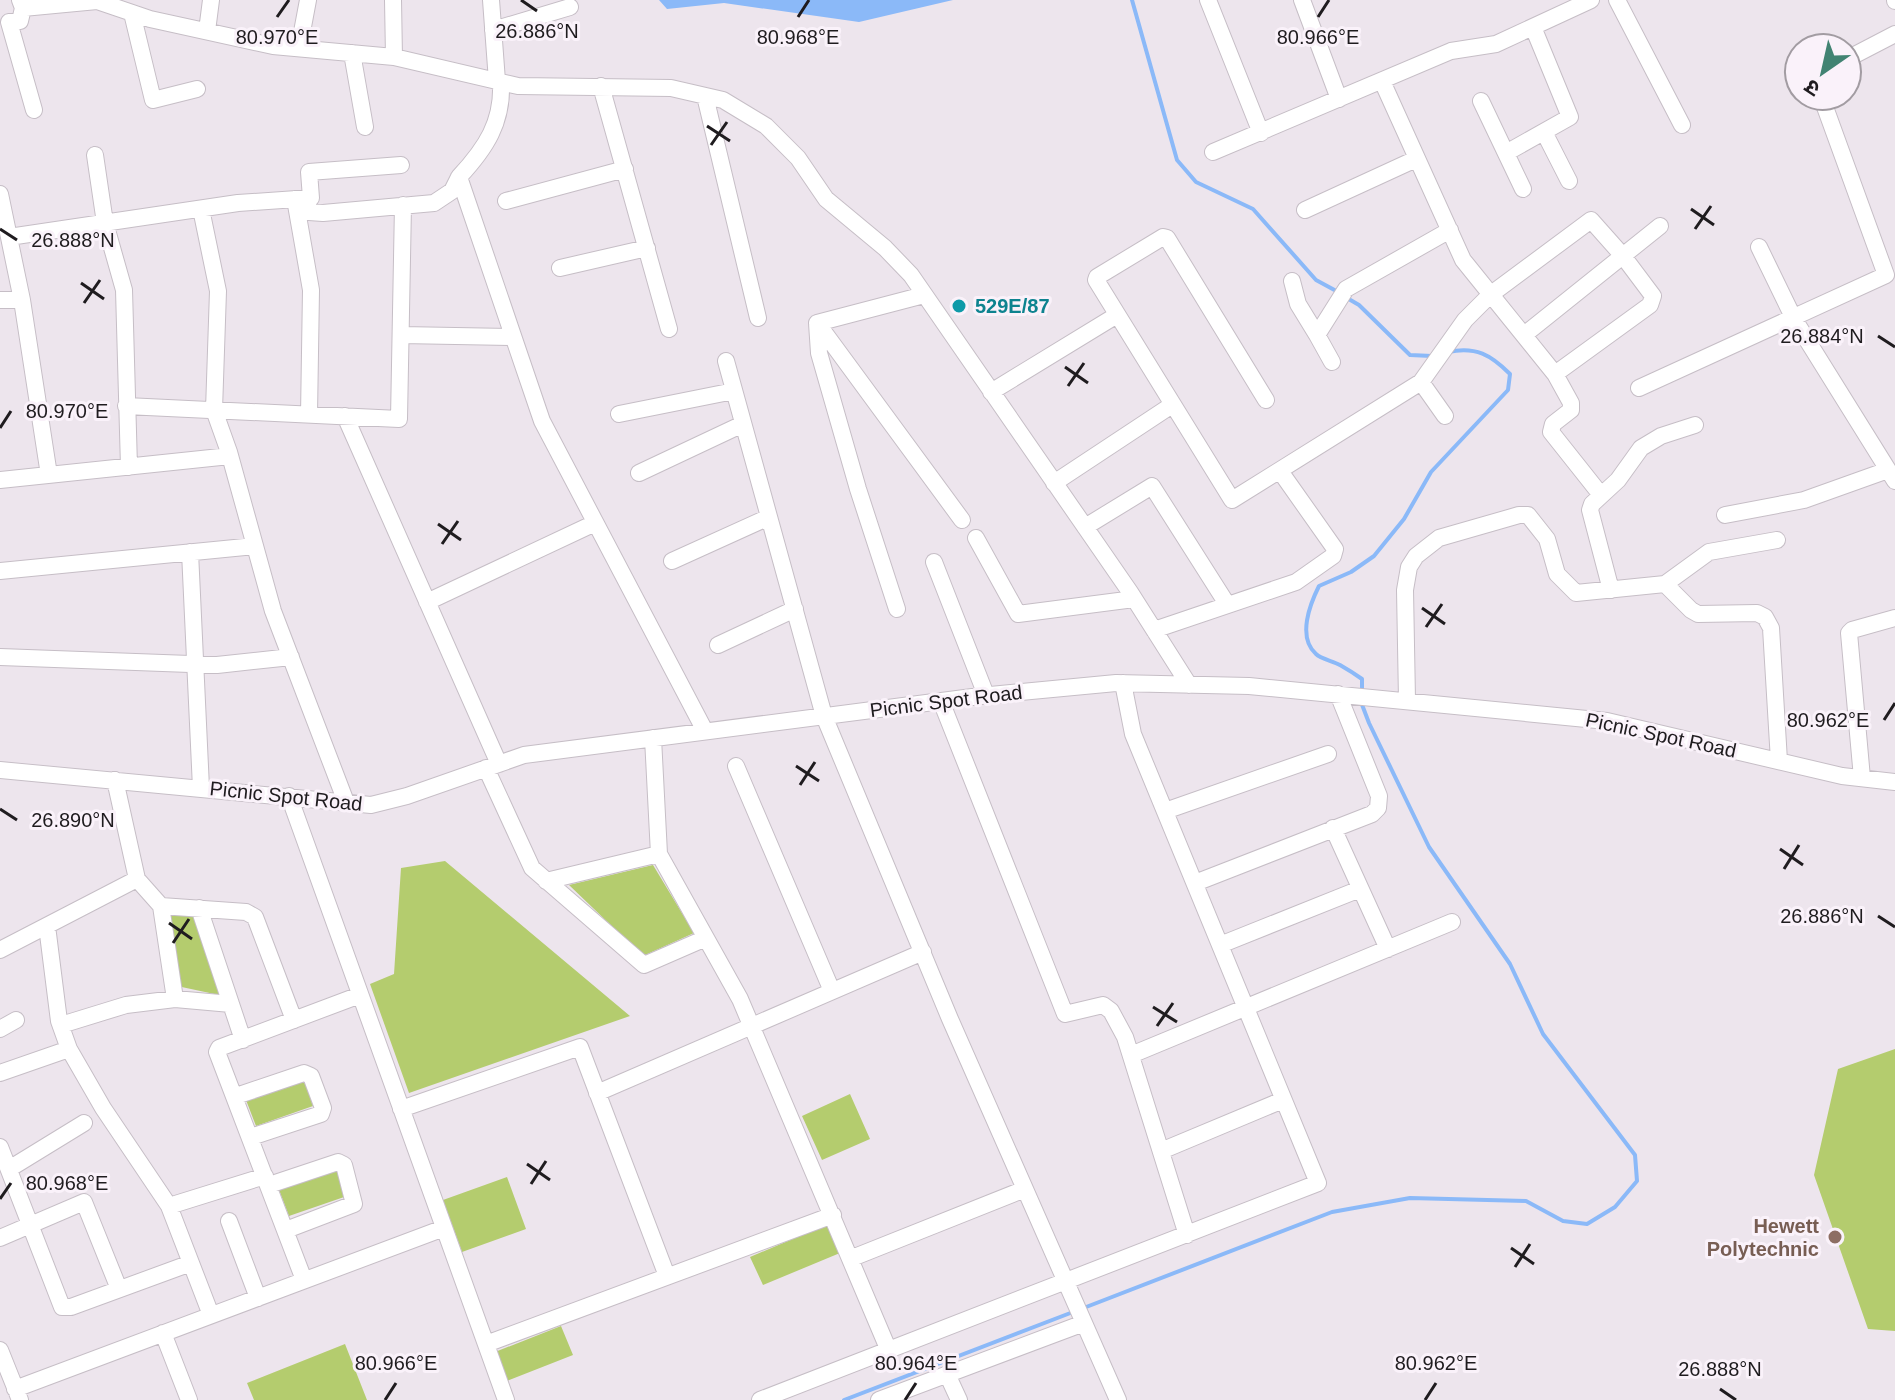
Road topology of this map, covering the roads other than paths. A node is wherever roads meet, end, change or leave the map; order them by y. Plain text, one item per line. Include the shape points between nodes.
1 (211, 0) edge
2 (308, 0) edge
3 (393, 0) edge
4 (491, 0) edge
5 (1208, 0) edge
6 (1302, 0) edge
7 (1591, 0) edge
8 (1617, 0) edge
9 (112, 3) edge
10 (21, 4) edge
11 (570, 7) dead end
12 (132, 13) junction
13 (1533, 27) junction
14 (493, 30) junction
15 (207, 31) junction
16 (1895, 34) edge
17 (299, 48) junction
18 (1863, 51) edge
19 (352, 53) junction
20 (394, 57) junction
21 (1382, 81) junction
22 (499, 82) junction
23 (601, 86) junction
24 (197, 89) dead end
25 (705, 96) junction
26 (1339, 99) junction
27 (1481, 101) dead end
28 (34, 110) dead end
29 (1827, 112) edge
30 (1682, 125) dead end
31 (365, 127) dead end
32 (1544, 132) junction
33 (1261, 133) junction
34 (1213, 152) dead end
35 (1506, 153) junction
36 (95, 155) dead end
37 (1416, 159) junction
38 (401, 165) dead end
39 (625, 169) junction
40 (459, 177) junction
41 (1569, 181) dead end
42 (1523, 189) dead end
43 (0, 194) edge
44 (301, 198) junction
45 (506, 201) dead end
46 (403, 205) junction
47 (201, 209) junction
48 (1305, 210) dead end
49 (105, 223) junction
50 (1660, 226) dead end
51 (1450, 230) junction
52 (9, 237) junction
53 (1759, 247) dead end
54 (647, 248) junction
55 (1623, 256) junction
56 (560, 268) dead end
57 (1292, 281) dead end
58 (924, 295) junction
59 (1490, 295) junction
60 (0, 300) edge
61 (22, 300) junction
62 (1117, 315) junction
63 (758, 318) dead end
64 (1794, 319) junction
65 (817, 323) junction
66 (669, 329) dead end
67 (401, 335) junction
68 (1317, 335) junction
69 (1524, 335) junction
70 (513, 337) junction
71 (726, 361) dead end
72 (1332, 362) dead end
73 (1555, 374) junction
74 (1421, 382) junction
75 (1639, 388) dead end
76 (734, 391) junction
77 (991, 392) junction
78 (1266, 400) dead end
79 (1172, 405) junction
80 (126, 406) junction
81 (214, 410) junction
82 (619, 414) dead end
83 (309, 415) junction
84 (345, 416) junction
85 (1445, 416) dead end
86 (743, 424) junction
87 (1695, 425) dead end
88 (230, 456) junction
89 (129, 467) junction
90 (1280, 471) junction
91 (639, 473) dead end
92 (49, 475) junction
93 (1892, 476) edge
94 (0, 480) edge
95 (1054, 483) junction
96 (1601, 495) junction
97 (1725, 515) dead end
98 (769, 517) junction
99 (962, 520) dead end
100 (595, 523) junction
101 (1085, 527) junction
102 (976, 538) dead end
103 (1777, 540) dead end
104 (255, 546) junction
105 (190, 552) junction
106 (672, 561) dead end
107 (934, 562) dead end
108 (0, 571) edge
109 (1665, 584) junction
110 (1611, 590) junction
111 (1134, 599) junction
112 (427, 602) junction
113 (1227, 604) junction
114 (795, 609) junction
115 (897, 609) dead end
116 (1895, 618) edge
117 (1154, 630) junction
118 (718, 645) dead end
119 (0, 657) edge
120 (291, 657) junction
121 (195, 664) junction
122 (1123, 683) junction
123 (1189, 685) junction
124 (986, 695) junction
125 (1344, 695) junction
126 (1407, 700) junction
127 (941, 701) junction
128 (824, 716) junction
129 (705, 731) junction
130 (653, 738) junction
131 (1328, 754) dead end
132 (1779, 761) junction
133 (492, 766) junction
134 (736, 766) dead end
135 (0, 770) edge
136 (1862, 778) junction
137 (115, 780) junction
138 (1895, 782) edge
139 (201, 788) junction
140 (289, 796) junction
141 (346, 802) junction
142 (1165, 811) junction
143 (1333, 828) junction
144 (659, 854) junction
145 (137, 879) junction
146 (546, 881) junction
147 (1195, 883) junction
148 (1360, 889) junction
149 (161, 906) junction
150 (199, 908) junction
151 (1452, 922) dead end
152 (47, 926) junction
153 (706, 938) junction
154 (1220, 945) junction
155 (1388, 949) junction
156 (0, 950) edge
157 (923, 952) junction
158 (832, 991) junction
159 (360, 995) junction
160 (175, 999) junction
161 (231, 1004) junction
162 (1246, 1008) junction
163 (16, 1020) dead end
164 (294, 1020) junction
165 (61, 1025) junction
166 (751, 1026) junction
167 (0, 1029) edge
168 (243, 1040) junction
169 (69, 1049) junction
170 (1131, 1055) junction
171 (0, 1073) edge
172 (597, 1093) junction
173 (236, 1096) junction
174 (1283, 1100) junction
175 (401, 1109) junction
176 (84, 1123) dead end
177 (251, 1137) junction
178 (0, 1147) edge
179 (1161, 1151) junction
180 (9, 1169) junction
181 (267, 1180) junction
182 (1025, 1189) junction
183 (169, 1206) junction
184 (833, 1215) junction
185 (229, 1221) dead end
186 (30, 1225) junction
187 (444, 1228) junction
188 (286, 1230) junction
189 (1187, 1235) junction
190 (0, 1238) edge
191 (852, 1258) junction
192 (191, 1263) junction
193 (667, 1276) junction
194 (304, 1280) junction
195 (1066, 1283) junction
196 (119, 1289) junction
197 (258, 1298) junction
198 (1080, 1314) junction
199 (211, 1315) junction
200 (163, 1333) junction
201 (486, 1344) junction
202 (0, 1350) edge
203 (889, 1351) junction
204 (947, 1374) junction
205 (18, 1394) edge
206 (189, 1400) edge
207 (506, 1400) edge
208 (760, 1400) edge
209 (879, 1400) edge
210 (959, 1400) edge
211 (1118, 1400) edge

1 - 15 street
2 - 17 street
3 - 20 street
4 - 14 street
5 - 33 street
6 - 26 street
7 - 13 street
8 - 30 street
9 - 10 street
9 - 12 street
10 - 28 street via 20,21 9,22
11 - 14 street
12 - 15 street
12 - 24 street via 153,100
13 - 21 street via 1496,44 1451,51
13 - 32 street via 1570,117
14 - 22 street
15 - 17 street
16 - 18 street
17 - 19 street
19 - 20 street
19 - 31 street
20 - 22 street
21 - 26 street
21 - 37 street
22 - 23 street
22 - 40 street via 502,106 483,152
23 - 25 street via 671,88
23 - 39 street
25 - 58 street via 723,100 766,126 798,158 826,199 885,248
25 - 63 street
26 - 33 street
27 - 35 street
29 - 64 street via 1886,275
32 - 35 street
32 - 41 street
33 - 34 street
35 - 42 street
36 - 49 street
37 - 48 street
37 - 51 street
38 - 44 street via 309,172 311,198
39 - 45 street
39 - 54 street
40 - 46 street via 452,191 434,203
40 - 70 street
43 - 52 street
44 - 46 street via 309,212 323,213
44 - 47 street
44 - 83 street via 311,290
46 - 67 street
47 - 49 street
47 - 81 street via 218,291
49 - 52 street
49 - 80 street via 124,290
50 - 55 street
51 - 59 street via 1463,260
51 - 68 street via 1346,289
52 - 61 street
53 - 64 street
54 - 56 street
54 - 66 street
55 - 59 street via 1591,220
55 - 69 street
55 - 73 street via 1653,296 1650,305
57 - 68 street via 1298,304
58 - 65 street
58 - 77 street
59 - 69 street
59 - 74 street via 1465,320
60 - 61 street
61 - 92 street
62 - 77 street
62 - 78 street via 1097,277 1167,238
62 - 79 street
64 - 75 street
64 - 93 street
65 - 99 street
65 - 115 street via 823,368
67 - 70 street
67 - 84 street via 399,419
68 - 72 street
69 - 73 street
70 - 100 street via 542,421
71 - 76 street
73 - 96 street via 1573,406 1551,432
74 - 85 street
74 - 90 street
76 - 82 street
76 - 86 street
77 - 95 street
79 - 90 street via 1229,498 1236,499
79 - 95 street
80 - 81 street
80 - 89 street
81 - 83 street
81 - 88 street
83 - 84 street
84 - 112 street
86 - 91 street
86 - 98 street
87 - 96 street via 1641,448
88 - 89 street
88 - 104 street
89 - 92 street
90 - 113 street via 1335,553 1296,582
92 - 94 street
93 - 97 street
95 - 101 street
96 - 110 street via 1590,510
98 - 106 street
98 - 114 street
100 - 112 street
100 - 129 street
101 - 111 street
101 - 113 street via 1152,486
102 - 111 street via 1018,614
103 - 109 street via 1709,552
104 - 105 street
104 - 120 street
105 - 108 street
105 - 121 street
107 - 124 street
109 - 110 street
109 - 132 street via 1698,614 1765,617 1771,628
110 - 126 street via 1576,593 1566,585 1557,574 1547,539 1528,515 1439,538 1409,567
111 - 117 street
112 - 133 street
113 - 117 street
114 - 118 street
114 - 128 street
116 - 136 street via 1852,630 1848,637
117 - 123 street
119 - 121 street
120 - 121 street
120 - 141 street
121 - 139 street
122 - 123 street, Picnic Spot Road
122 - 124 street, Picnic Spot Road
122 - 142 street via 1133,734
123 - 125 street, Picnic Spot Road
124 - 127 street, Picnic Spot Road
125 - 126 street, Picnic Spot Road
125 - 143 street via 1380,802 1372,814
126 - 132 street, Picnic Spot Road via 1607,721
127 - 128 street, Picnic Spot Road
127 - 170 street via 1065,1014 1103,1005 1111,1011
128 - 129 street, Picnic Spot Road
128 - 157 street
129 - 130 street, Picnic Spot Road
130 - 133 street, Picnic Spot Road via 524,755
130 - 144 street
131 - 142 street
132 - 136 street, Picnic Spot Road
133 - 141 street, Picnic Spot Road via 371,805
133 - 146 street via 532,868
134 - 158 street
135 - 137 street, Picnic Spot Road
136 - 138 street, Picnic Spot Road
137 - 139 street, Picnic Spot Road
137 - 145 street
139 - 140 street, Picnic Spot Road
140 - 141 street, Picnic Spot Road
140 - 159 street
142 - 147 street
143 - 147 street
143 - 148 street
144 - 146 street
144 - 153 street
145 - 149 street
145 - 152 street
146 - 153 street via 644,965
147 - 154 street
148 - 154 street
148 - 155 street
149 - 150 street
149 - 160 street
150 - 161 street
150 - 164 street via 255,917
151 - 155 street
152 - 156 street
152 - 165 street
153 - 166 street
154 - 162 street
155 - 162 street
157 - 158 street
157 - 182 street
158 - 166 street
159 - 164 street
159 - 175 street
160 - 161 street
160 - 165 street via 126,1005
161 - 168 street
162 - 170 street
162 - 174 street
163 - 167 street
164 - 168 street
165 - 169 street
166 - 172 street
166 - 184 street
168 - 173 street via 217,1052
169 - 171 street
169 - 183 street
170 - 179 street
172 - 175 street via 580,1047
172 - 193 street
173 - 177 street
173 - 177 street via 304,1073 311,1076 323,1108 321,1114
174 - 179 street
174 - 189 street via 1318,1183
175 - 187 street
176 - 180 street
177 - 181 street
178 - 180 street
179 - 189 street
180 - 186 street
181 - 183 street
181 - 188 street
181 - 188 street via 338,1162 344,1165 354,1204
182 - 191 street
182 - 195 street
183 - 192 street
184 - 191 street
184 - 193 street
185 - 197 street
186 - 190 street
186 - 196 street via 62,1307
186 - 196 street via 84,1202
187 - 194 street
187 - 201 street
188 - 194 street
189 - 195 street
191 - 203 street
192 - 196 street
192 - 199 street
193 - 201 street
194 - 197 street
195 - 198 street
195 - 203 street
197 - 199 street
198 - 204 street
198 - 211 street
199 - 200 street
200 - 205 street
200 - 206 street
201 - 207 street
202 - 205 street
203 - 208 street
204 - 209 street
204 - 210 street

